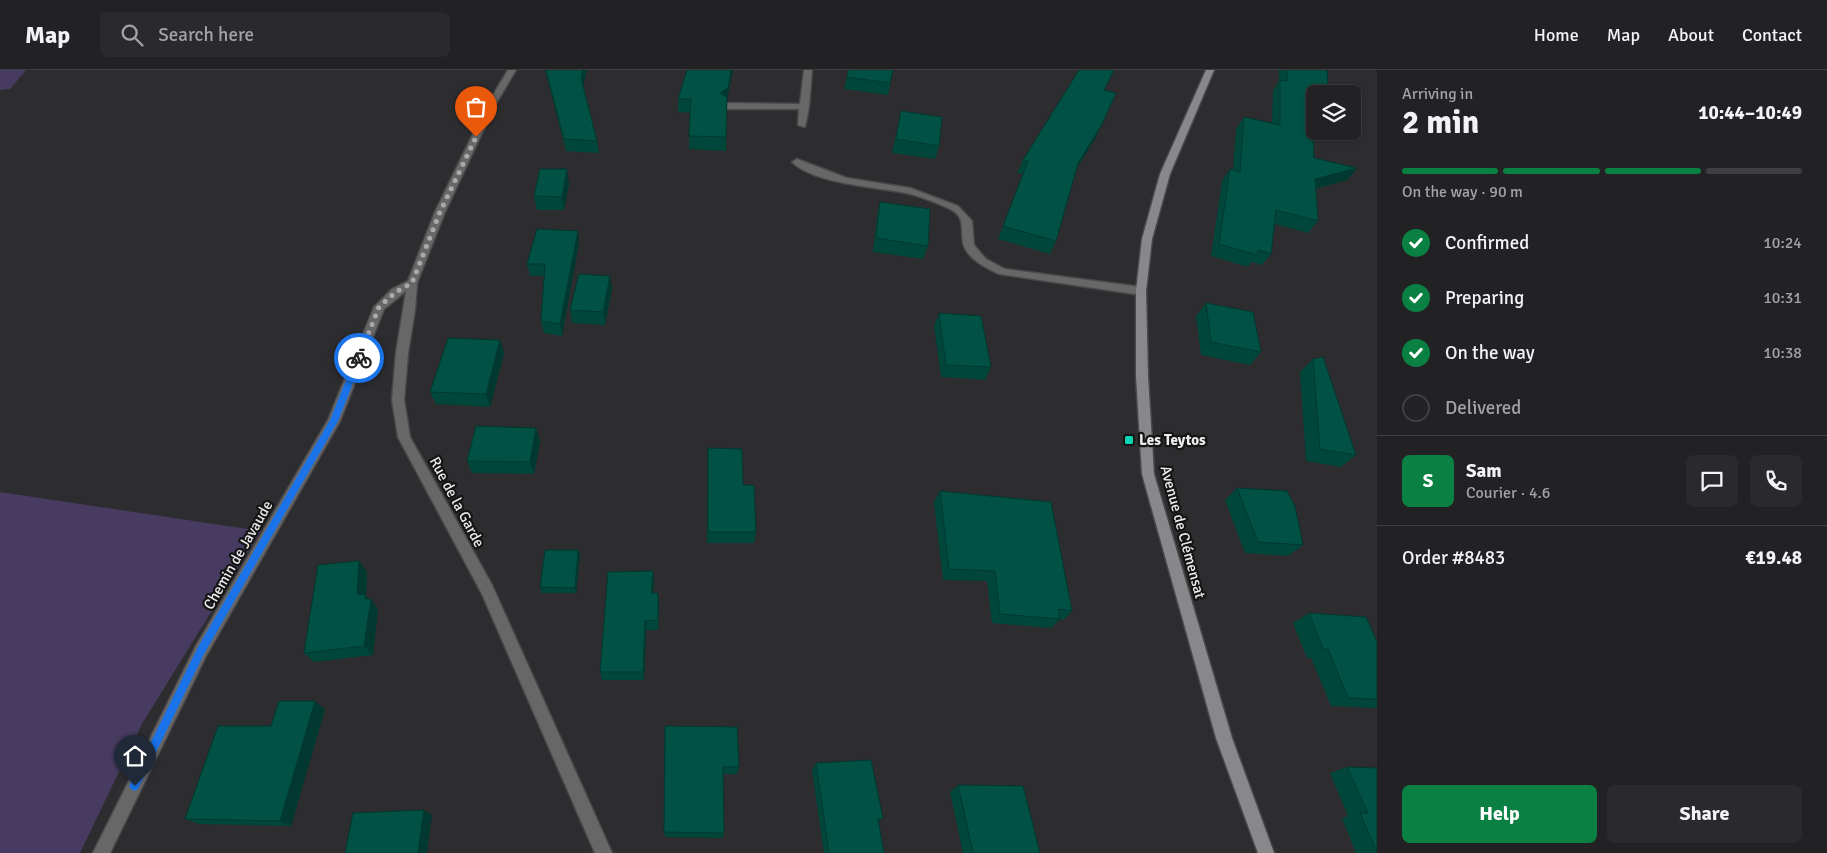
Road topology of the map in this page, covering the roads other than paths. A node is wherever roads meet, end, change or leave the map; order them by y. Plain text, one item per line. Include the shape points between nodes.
1 (512, 70) edge
2 (808, 70) edge
3 (1210, 70) edge
4 (725, 106) edge
5 (805, 108) junction
6 (802, 125) dead end
7 (797, 162) dead end
8 (412, 283) junction
9 (1141, 291) junction
10 (101, 853) edge
11 (604, 853) edge
12 (1266, 853) edge

1 - 8 street, Rue de la Garde via 491,105 440,212
2 - 5 street
3 - 9 main road, Avenue de Clémensat via 1165,174 1147,238
4 - 5 street
5 - 6 street
7 - 9 street via 845,180 910,191 955,208 967,221 969,246 982,261 1003,272
8 - 10 street, Chemin de Javaude via 379,307 334,421 201,650
8 - 11 street, Rue de la Garde via 398,400 404,437 487,590
9 - 12 main road, Avenue de Clémensat via 1148,474 1224,738

